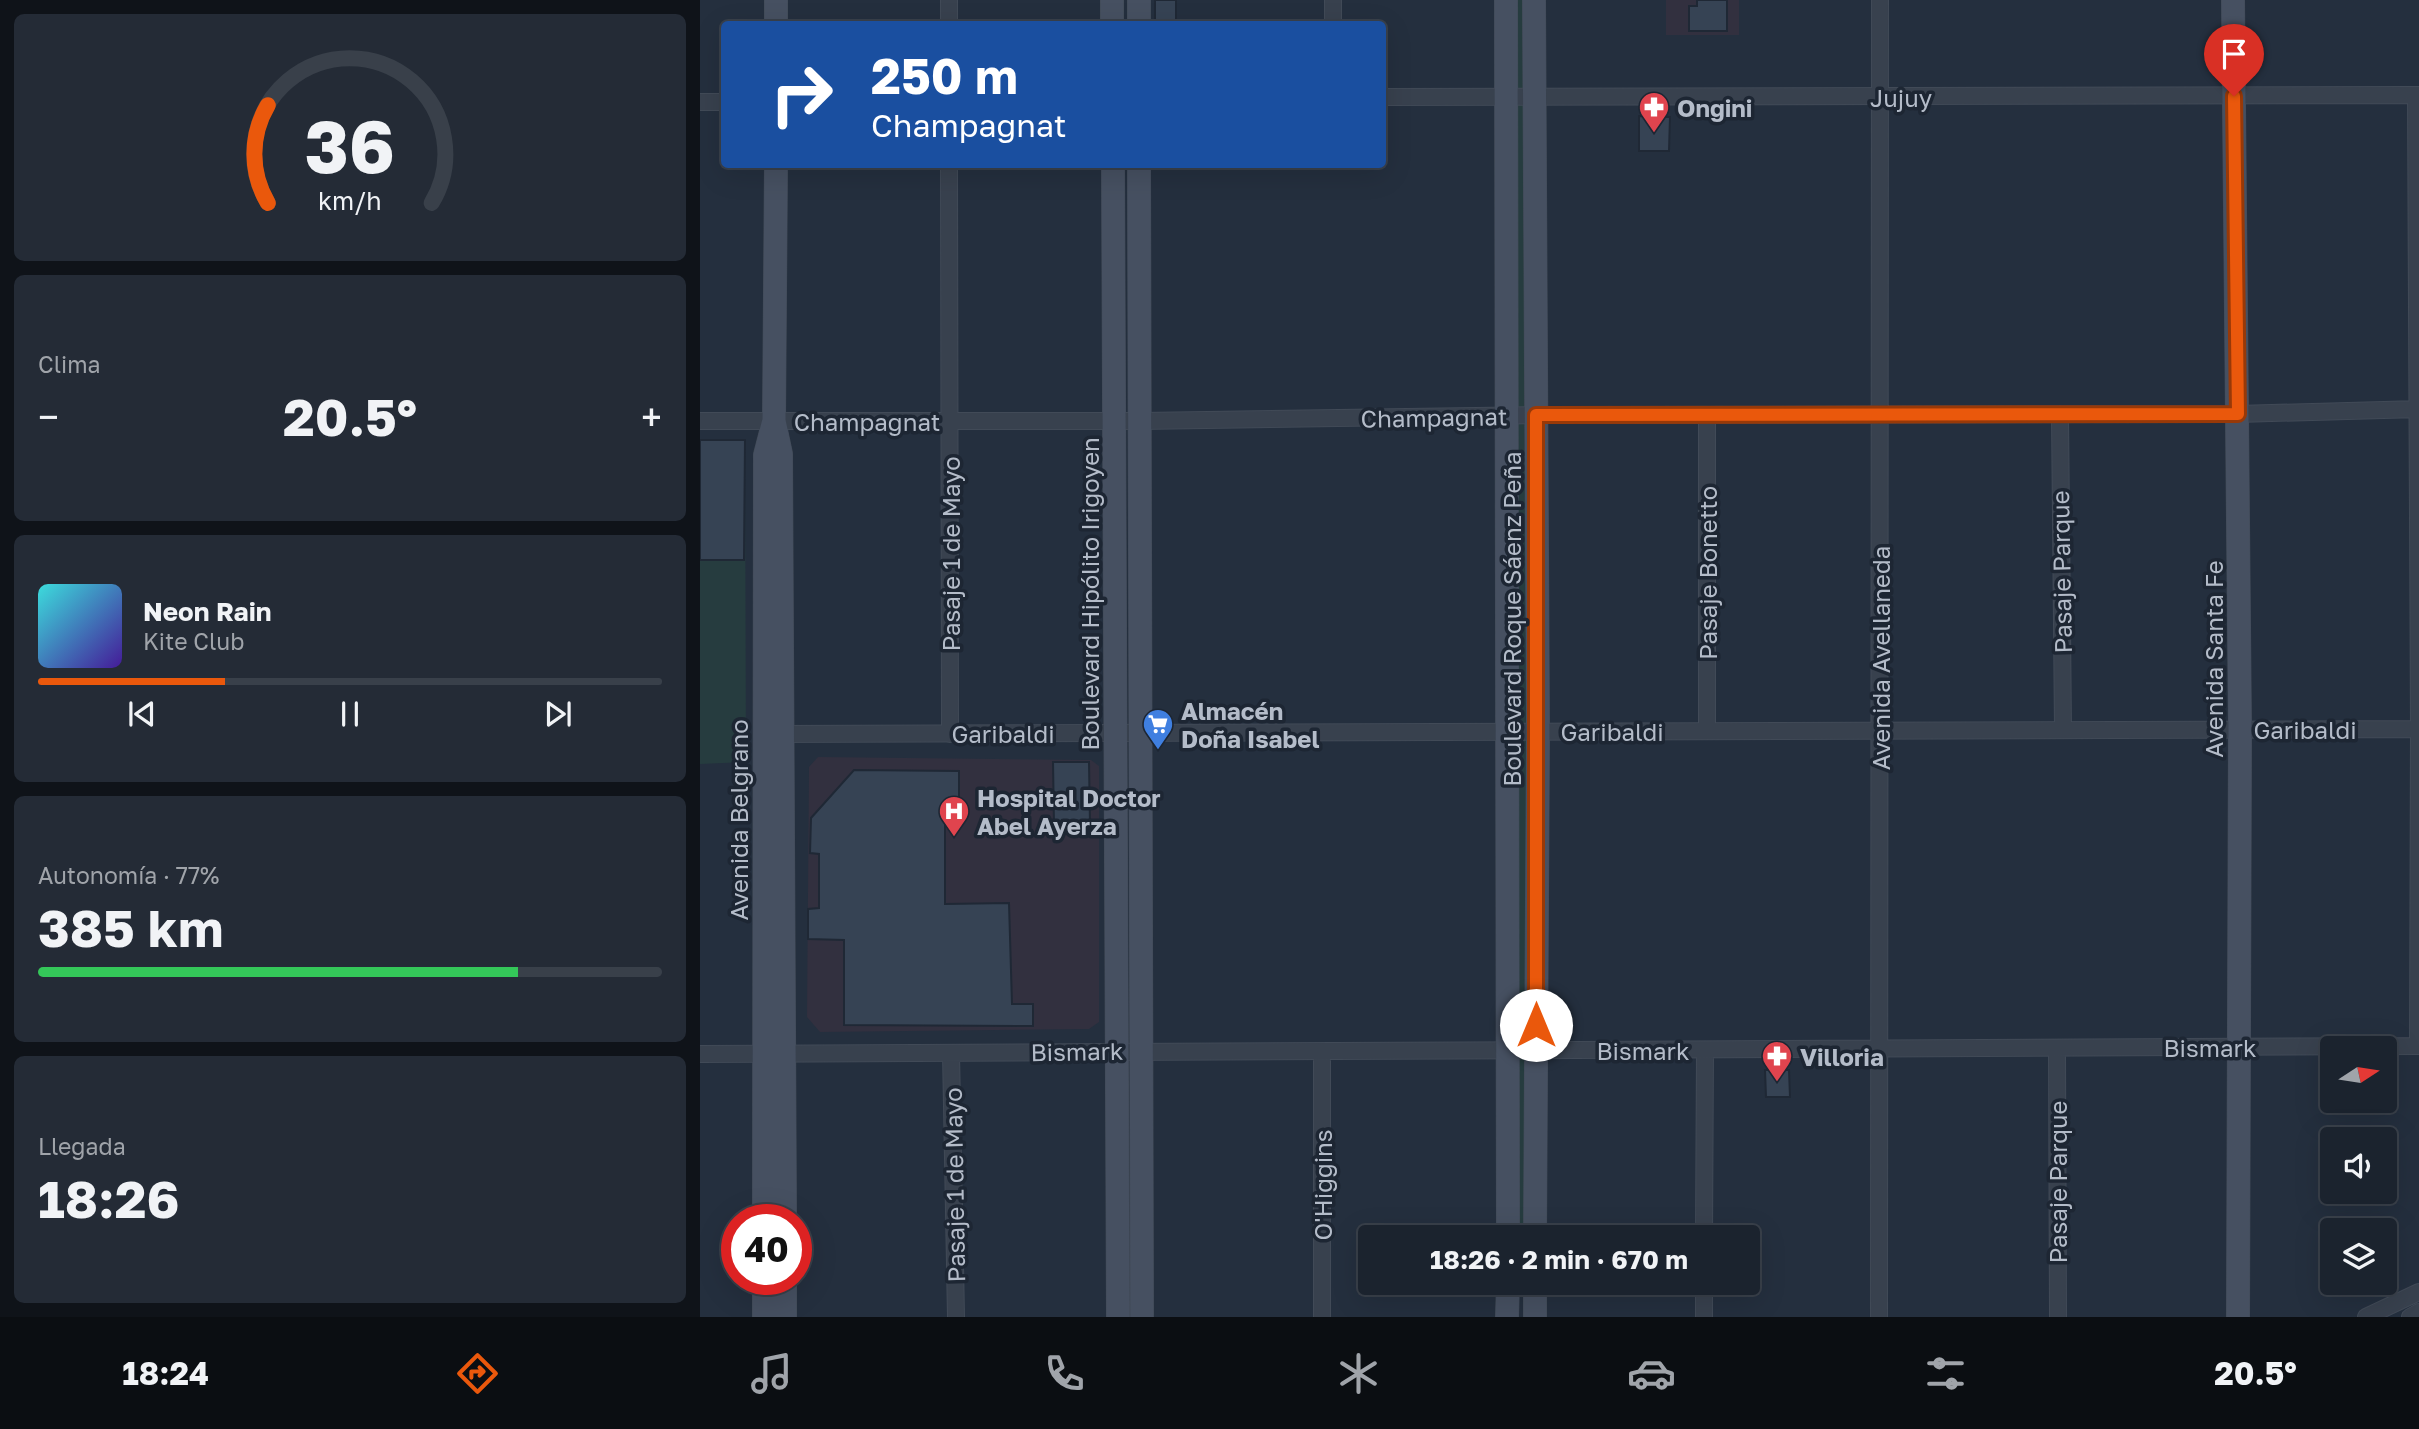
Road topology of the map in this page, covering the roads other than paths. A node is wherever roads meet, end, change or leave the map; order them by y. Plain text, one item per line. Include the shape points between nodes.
1 (776, 0) edge
2 (949, 0) edge
3 (1112, 0) edge
4 (1139, 0) edge
5 (1333, 0) edge
6 (1506, 0) edge
7 (1534, 0) edge
8 (1880, 0) edge
9 (2233, 0) edge
10 (776, 21) edge
11 (949, 21) edge
12 (1112, 21) edge
13 (1139, 21) edge
14 (1333, 21) edge
15 (2417, 95) edge
16 (2234, 96) junction
17 (1386, 97) edge
18 (1507, 97) junction
19 (1536, 97) junction
20 (1880, 97) junction
21 (700, 102) edge
22 (721, 102) edge
23 (776, 168) edge
24 (949, 168) edge
25 (1113, 168) edge
26 (1139, 168) edge
27 (2418, 408) edge
28 (2060, 414) junction
29 (2238, 414) junction
30 (1536, 415) junction
31 (1707, 415) junction
32 (1881, 415) junction
33 (1507, 416) junction
34 (700, 421) edge
35 (774, 421) junction
36 (950, 421) junction
37 (1114, 421) junction
38 (1141, 421) junction
39 (2239, 729) junction
40 (2419, 729) edge
41 (2063, 730) junction
42 (1707, 731) junction
43 (1879, 731) junction
44 (1508, 732) junction
45 (1538, 732) junction
46 (1116, 733) junction
47 (1142, 733) junction
48 (774, 734) junction
49 (950, 734) junction
50 (2418, 1046) edge
51 (2239, 1047) junction
52 (2057, 1048) junction
53 (1880, 1049) junction
54 (1142, 1050) junction
55 (1705, 1050) junction
56 (1118, 1051) junction
57 (1536, 1051) junction
58 (1322, 1052) junction
59 (1508, 1052) junction
60 (951, 1053) junction
61 (700, 1054) edge
62 (774, 1055) junction
63 (765, 1204) edge
64 (784, 1204) edge
65 (1508, 1225) edge
66 (1535, 1225) edge
67 (1704, 1225) edge
68 (2419, 1292) edge
69 (764, 1295) edge
70 (785, 1295) edge
71 (1507, 1295) edge
72 (1535, 1295) edge
73 (1704, 1295) edge
74 (2419, 1312) edge
75 (764, 1317) edge
76 (785, 1317) edge
77 (956, 1317) edge
78 (1118, 1317) edge
79 (1142, 1317) edge
80 (1322, 1317) edge
81 (1507, 1317) edge
82 (1535, 1317) edge
83 (1704, 1317) edge
84 (1879, 1317) edge
85 (2058, 1317) edge
86 (2238, 1317) edge
87 (2366, 1317) edge
88 (2410, 1317) edge

1 - 10 street
2 - 11 street
3 - 12 street
4 - 13 street
5 - 14 street
6 - 18 street, Boulevard Roque Sáenz Peña
7 - 19 street, Boulevard Roque Sáenz Peña
8 - 20 street, Avenida Avellaneda
9 - 16 street, Avenida Santa Fe
15 - 16 street, Jujuy
15 - 27 street
16 - 20 street, Jujuy
16 - 29 street, Avenida Santa Fe
17 - 18 street, Jujuy
18 - 19 street, Jujuy
18 - 33 street, Boulevard Roque Sáenz Peña
19 - 20 street, Jujuy
19 - 30 street, Boulevard Roque Sáenz Peña
20 - 32 street, Avenida Avellaneda
21 - 22 street
23 - 35 street, Avenida Belgrano
24 - 36 street, Pasaje 1 de Mayo
25 - 37 street, Boulevard Hipólito Irigoyen
26 - 38 street
27 - 29 street, Champagnat
27 - 40 street
28 - 29 street, Champagnat
28 - 32 street, Champagnat
28 - 41 street, Pasaje Parque
29 - 39 street, Avenida Santa Fe
30 - 31 street, Champagnat
30 - 33 street, Champagnat
30 - 45 street, Boulevard Roque Sáenz Peña
31 - 32 street, Champagnat
31 - 42 street, Pasaje Bonetto
32 - 43 street, Avenida Avellaneda
33 - 38 street, Champagnat
33 - 44 street, Boulevard Roque Sáenz Peña
34 - 35 street, Champagnat
35 - 36 street, Champagnat
35 - 48 street, Avenida Belgrano via 781,454
36 - 37 street, Champagnat
36 - 49 street, Pasaje 1 de Mayo
37 - 38 street, Champagnat
37 - 46 street, Boulevard Hipólito Irigoyen
38 - 47 street
39 - 40 street, Garibaldi
39 - 41 street, Garibaldi
39 - 51 street, Avenida Santa Fe
40 - 50 street
41 - 43 street, Garibaldi
42 - 43 street, Garibaldi
42 - 45 street, Garibaldi
43 - 53 street, Avenida Avellaneda
44 - 45 street, Garibaldi
44 - 47 street, Garibaldi
44 - 59 street, Boulevard Roque Sáenz Peña
45 - 57 street, Boulevard Roque Sáenz Peña
46 - 47 street, Garibaldi
46 - 49 street, Garibaldi
46 - 56 street, Boulevard Hipólito Irigoyen
47 - 54 street
48 - 49 street, Garibaldi
48 - 62 street, Avenida Belgrano
50 - 51 street, Bismark
51 - 52 street, Bismark
51 - 86 street, Avenida Santa Fe
52 - 53 street, Bismark
52 - 85 street, Pasaje Parque
53 - 55 street, Bismark
53 - 84 street, Avenida Avellaneda
54 - 56 street, Bismark
54 - 58 street, Bismark
54 - 79 street
55 - 57 street, Bismark
55 - 67 street
56 - 60 street, Bismark
56 - 78 street, Boulevard Hipólito Irigoyen
57 - 59 street, Bismark
57 - 66 street, Boulevard Roque Sáenz Peña
58 - 59 street, Bismark
58 - 80 street, O'Higgins
59 - 65 street, Boulevard Roque Sáenz Peña
60 - 62 street, Bismark
60 - 77 street, Pasaje 1 de Mayo
61 - 62 street, Bismark
62 - 63 street, Avenida Belgrano
62 - 64 street, Avenida Belgrano
68 - 87 street
69 - 75 street
70 - 76 street
71 - 81 street
72 - 82 street
73 - 83 street
74 - 88 street

